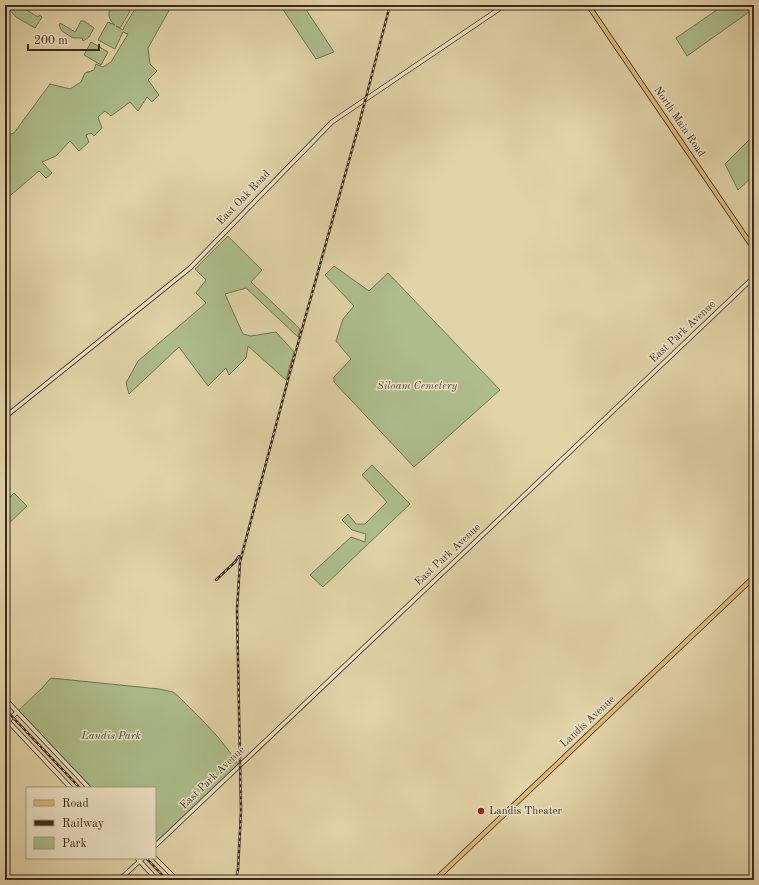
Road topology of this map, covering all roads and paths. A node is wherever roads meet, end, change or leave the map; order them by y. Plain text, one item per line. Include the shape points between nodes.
1 (505, 5) edge
2 (588, 5) edge
3 (754, 249) edge
4 (754, 277) edge
5 (5, 417) edge
6 (754, 577) edge
7 (5, 699) edge
8 (17, 712) junction
9 (6, 720) edge
10 (70, 787) edge
11 (88, 787) edge
12 (156, 845) edge
13 (140, 859) edge
14 (156, 859) edge
15 (120, 880) edge
16 (157, 880) edge
17 (177, 880) edge
18 (435, 880) edge

1 - 5 main road, East Oak Road via 332,122 190,268
2 - 3 main road, North Main Road
4 - 12 main road, East Park Avenue
6 - 18 main road, Landis Avenue
7 - 8 main road
8 - 9 main road
8 - 11 main road
9 - 10 main road
13 - 15 main road
13 - 16 main road
14 - 17 main road

